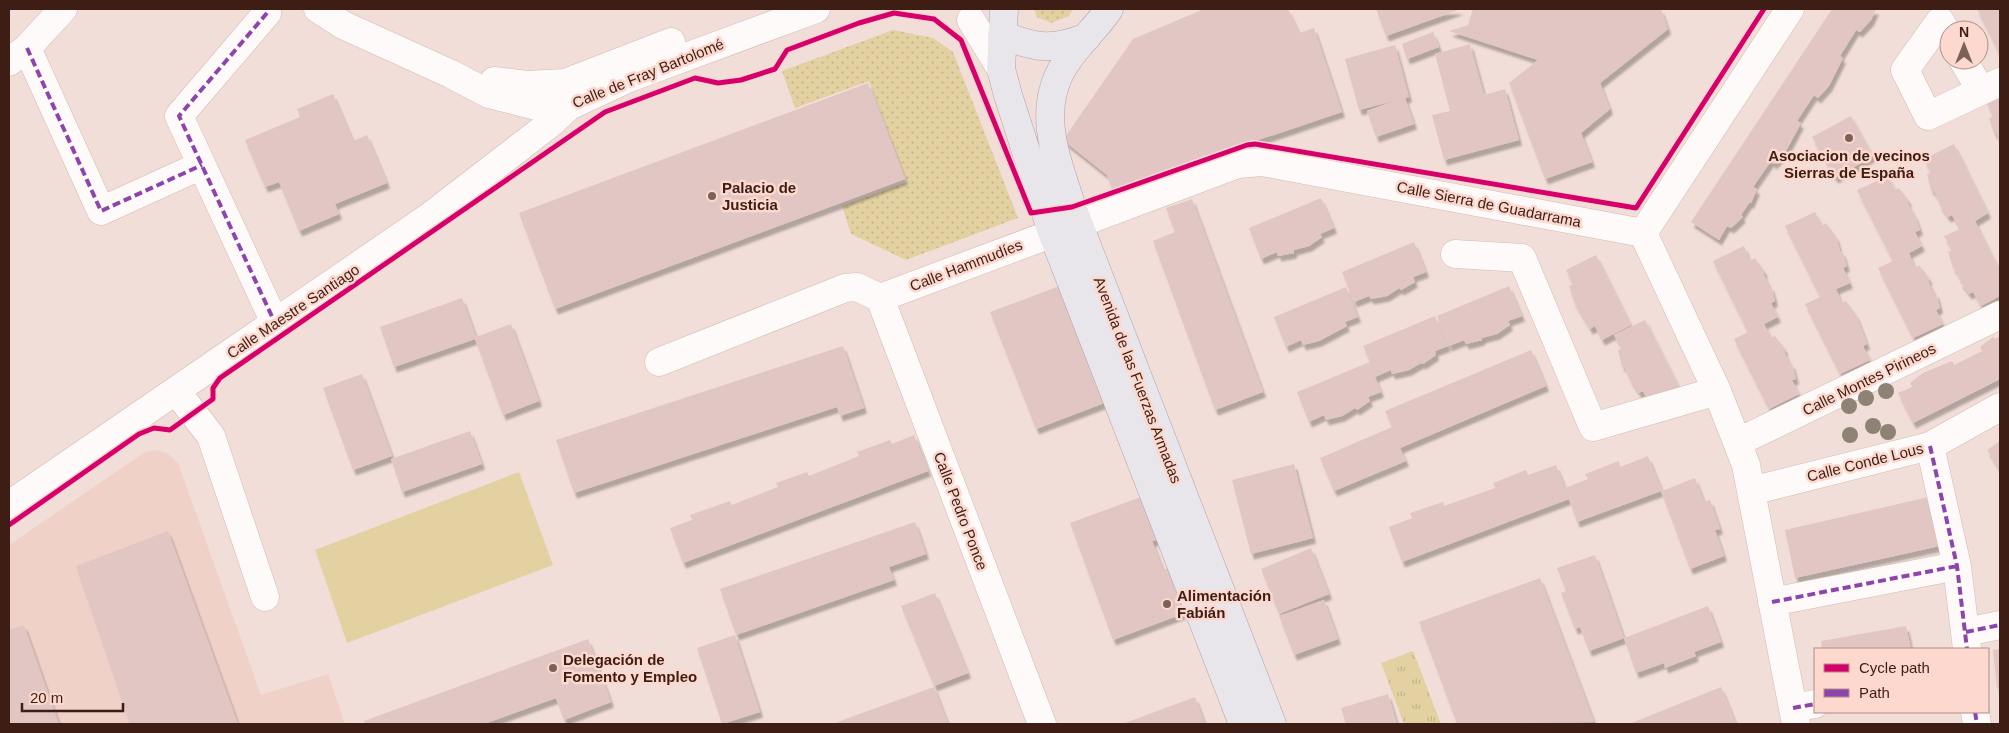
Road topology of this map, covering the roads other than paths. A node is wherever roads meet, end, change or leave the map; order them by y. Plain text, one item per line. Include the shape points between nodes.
1 (63, 9) edge
2 (318, 9) edge
3 (816, 9) edge
4 (1109, 9) edge
5 (1790, 9) edge
6 (267, 13) dead end
7 (761, 14) edge
8 (961, 14) edge
9 (1003, 22) edge
10 (1939, 22) edge
11 (1087, 37) junction
12 (18, 55) edge
13 (1001, 69) junction
14 (1973, 70) edge
15 (451, 74) junction
16 (1990, 86) edge
17 (569, 106) junction
18 (202, 165) junction
19 (1078, 223) junction
20 (1052, 232) junction
21 (1644, 233) junction
22 (1455, 254) dead end
23 (880, 298) junction
24 (2000, 315) edge
25 (274, 323) junction
26 (659, 362) dead end
27 (176, 390) junction
28 (1717, 390) junction
29 (2000, 406) edge
30 (1738, 442) junction
31 (1930, 446) junction
32 (1751, 490) junction
33 (9, 505) edge
34 (1957, 566) junction
35 (266, 597) dead end
36 (1772, 602) junction
37 (2000, 625) edge
38 (1967, 641) edge
39 (1802, 712) edge
40 (1042, 724) edge
41 (1243, 724) edge
42 (1272, 724) edge

1 - 12 street
2 - 15 street, Calle de Fray Bartolomé via 342,25
3 - 7 street, Calle de Fray Bartolomé
4 - 11 main road, Avenida de las Fuerzas Armadas
5 - 21 street
6 - 18 street via 179,116
7 - 15 street, Calle de Fray Bartolomé via 565,83 528,85
7 - 17 street, Calle de Fray Bartolomé
8 - 9 street
8 - 13 street
9 - 11 main road via 1042,47 1066,46
9 - 13 main road, Avenida de las Fuerzas Armadas
10 - 16 street via 1905,70 1928,116
11 - 19 main road, Avenida de las Fuerzas Armadas via 1069,58 1056,84 1049,110 1051,139
12 - 18 street via 101,211
13 - 20 main road, Avenida de las Fuerzas Armadas
14 - 16 street
15 - 17 street, Calle de Fray Bartolomé via 489,94 536,106
17 - 25 street, Calle Maestre Santiago via 429,217
18 - 25 street
19 - 20 street, Calle Sierra de Guadarrama
19 - 21 street, Calle Sierra de Guadarrama via 1238,164 1262,162
19 - 42 main road, Avenida de las Fuerzas Armadas
20 - 23 street, Calle Hammudíes
20 - 41 main road, Avenida de las Fuerzas Armadas
21 - 28 street
22 - 28 street via 1522,258 1593,427
23 - 26 street via 858,287 845,288
23 - 40 street, Calle Pedro Ponce
24 - 30 street, Calle Montes Pirineos
25 - 27 street, Calle Maestre Santiago
27 - 33 street, Calle Maestre Santiago
27 - 35 street via 211,436
28 - 30 street
29 - 31 street, Calle Conde Lous
30 - 32 street
31 - 32 street, Calle Conde Lous
31 - 34 street
32 - 36 street
34 - 36 street
34 - 38 street
36 - 39 street
37 - 38 street

